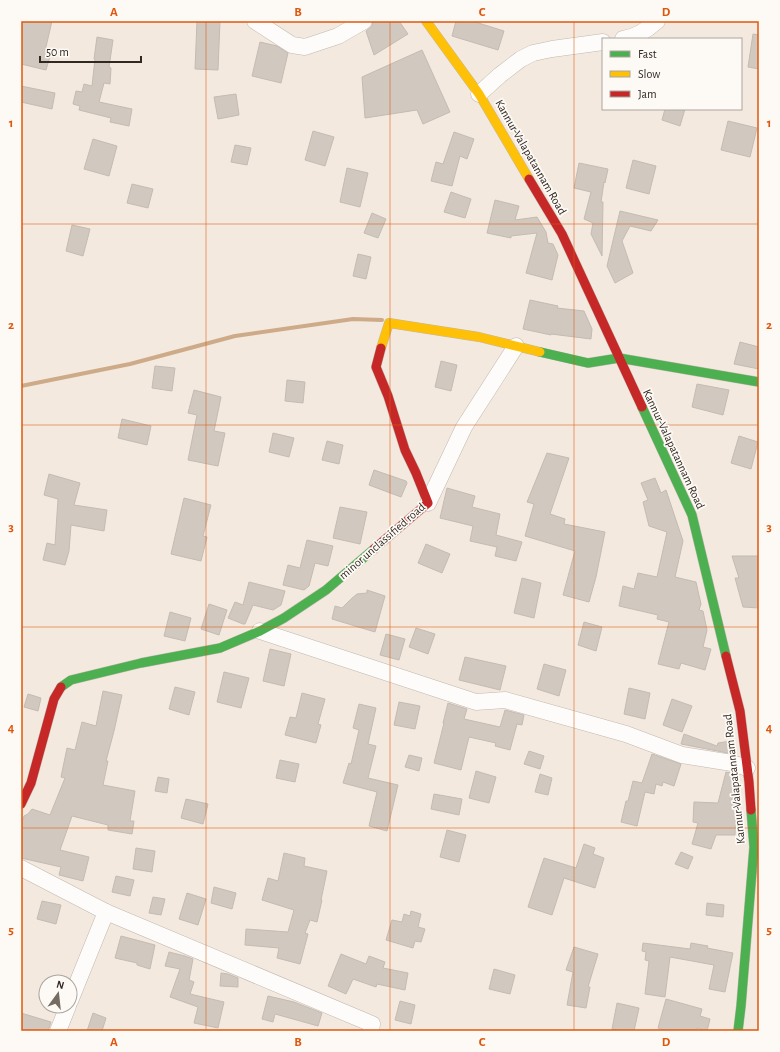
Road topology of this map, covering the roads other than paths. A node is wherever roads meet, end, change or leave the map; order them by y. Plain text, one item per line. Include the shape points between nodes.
1 (256, 21) edge
2 (364, 21) edge
3 (426, 21) edge
4 (657, 21) edge
5 (628, 38) edge
6 (602, 42) edge
7 (480, 94) junction
8 (516, 346) junction
9 (620, 358) junction
10 (759, 382) edge
11 (428, 503) junction
12 (260, 631) junction
13 (748, 775) junction
14 (759, 790) edge
15 (21, 804) edge
16 (756, 844) edge
17 (21, 868) edge
18 (106, 912) junction
19 (78, 981) edge
20 (65, 1014) edge
21 (58, 1031) edge
22 (372, 1031) edge
23 (738, 1031) edge

1 - 2 street via 292,45 305,47 338,36
3 - 7 street, Kannur-Valapatannam Road
4 - 5 street via 643,32
6 - 7 street via 534,53 521,59
7 - 9 street, Kannur-Valapatannam Road via 562,234
8 - 9 street, minor unclassified road via 588,364
8 - 11 street via 464,427
8 - 11 street, minor unclassified road via 479,337 389,323 376,367 405,450
9 - 10 street
9 - 13 street, Kannur-Valapatannam Road via 692,515 740,711
11 - 12 street, minor unclassified road via 326,590
12 - 13 street via 476,702 505,700 626,734 682,755 732,763
12 - 15 street, minor unclassified road via 220,648 71,680 61,687 54,699 32,783
13 - 14 street
13 - 16 street, Kannur-Valapatannam Road
16 - 23 street, Kannur-Valapatannam Road
17 - 18 street
18 - 19 street
18 - 22 street via 372,1024
20 - 21 street

